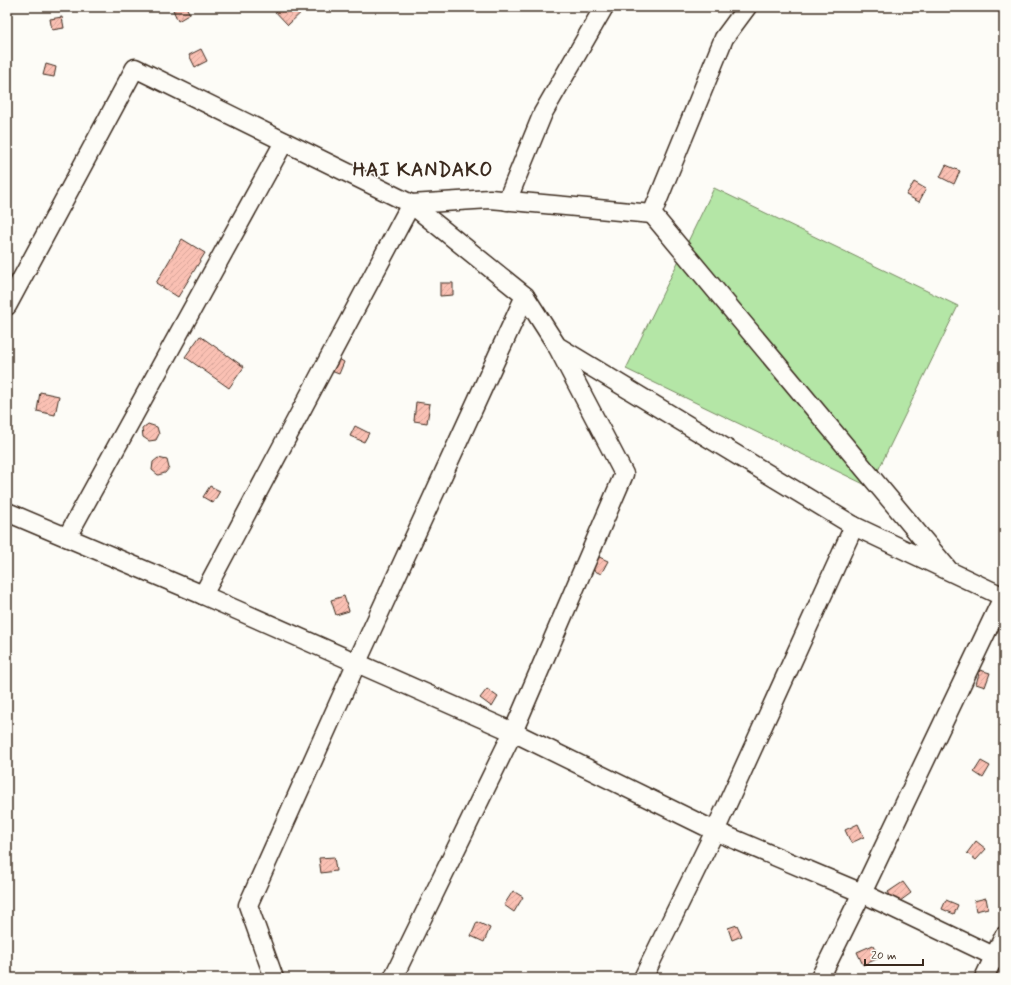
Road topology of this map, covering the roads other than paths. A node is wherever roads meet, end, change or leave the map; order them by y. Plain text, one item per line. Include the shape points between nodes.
1 (604, 7) edge
2 (747, 7) edge
3 (284, 142) junction
4 (507, 201) junction
5 (411, 204) junction
6 (652, 214) junction
7 (525, 296) junction
8 (7, 306) edge
9 (557, 346) junction
10 (7, 512) edge
11 (854, 526) junction
12 (66, 537) junction
13 (951, 572) junction
14 (203, 595) junction
15 (1004, 597) edge
16 (357, 662) junction
17 (512, 732) junction
18 (715, 831) junction
19 (862, 893) junction
20 (1004, 936) edge
21 (999, 958) edge
22 (274, 978) edge
23 (393, 978) edge
24 (643, 978) edge
25 (820, 978) edge
26 (984, 978) edge

1 - 4 street via 543,113
2 - 6 street via 724,38
3 - 5 street
3 - 8 street via 135,68
3 - 12 street
4 - 5 street via 490,199
4 - 6 street
5 - 7 street
5 - 14 street
6 - 13 street
7 - 9 street
7 - 16 street
9 - 11 street
9 - 17 street via 624,474
10 - 12 street
11 - 13 street
11 - 18 street
12 - 14 street
13 - 15 street
14 - 16 street
15 - 19 street
16 - 17 street
16 - 22 street via 248,905
17 - 18 street
17 - 23 street
18 - 19 street
18 - 24 street
19 - 21 street
19 - 25 street
20 - 21 street
21 - 26 street

